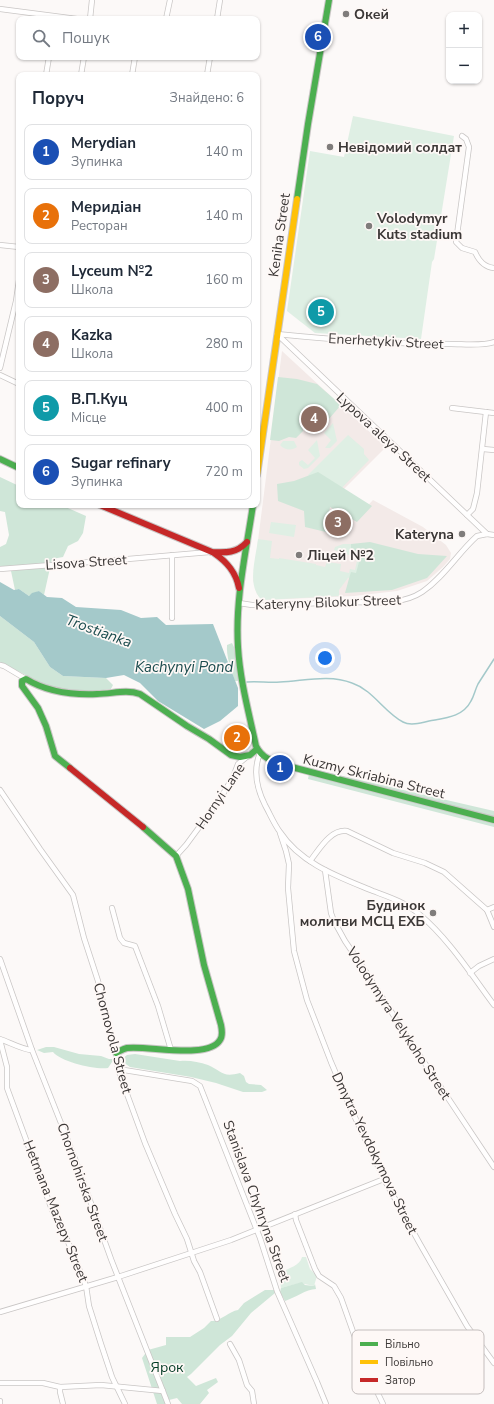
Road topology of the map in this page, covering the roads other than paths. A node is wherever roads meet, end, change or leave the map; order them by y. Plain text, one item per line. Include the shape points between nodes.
1 (92, 0) edge
2 (170, 0) edge
3 (220, 0) edge
4 (329, 0) edge
5 (0, 9) edge
6 (46, 16) edge
7 (90, 16) edge
8 (167, 16) edge
9 (217, 16) edge
10 (48, 60) edge
11 (84, 60) edge
12 (134, 60) edge
13 (210, 60) edge
14 (46, 72) edge
15 (82, 72) edge
16 (132, 72) edge
17 (208, 72) edge
18 (462, 136) dead end
19 (0, 245) edge
20 (16, 247) edge
21 (494, 268) edge
22 (16, 301) edge
23 (277, 334) junction
24 (494, 342) edge
25 (0, 368) edge
26 (0, 375) edge
27 (16, 383) edge
28 (452, 408) dead end
29 (486, 412) junction
30 (494, 413) edge
31 (483, 449) junction
32 (494, 450) edge
33 (260, 454) edge
34 (0, 459) edge
35 (16, 466) edge
36 (107, 508) edge
37 (253, 508) edge
38 (467, 515) junction
39 (487, 534) junction
40 (494, 535) edge
41 (247, 542) junction
42 (212, 552) junction
43 (172, 556) junction
44 (0, 569) edge
45 (240, 594) junction
46 (239, 603) junction
47 (172, 618) dead end
48 (0, 665) edge
49 (26, 679) junction
50 (258, 751) junction
51 (250, 755) junction
52 (0, 790) edge
53 (494, 820) edge
54 (280, 833) junction
55 (176, 856) junction
56 (310, 862) junction
57 (325, 870) junction
58 (494, 907) edge
59 (112, 908) dead end
60 (487, 910) junction
61 (494, 927) edge
62 (0, 959) edge
63 (494, 959) edge
64 (470, 973) junction
65 (494, 1005) edge
66 (0, 1040) edge
67 (32, 1050) junction
68 (171, 1050) junction
69 (117, 1060) junction
70 (494, 1167) edge
71 (384, 1179) junction
72 (295, 1214) junction
73 (257, 1230) junction
74 (192, 1252) junction
75 (118, 1276) junction
76 (86, 1286) junction
77 (0, 1312) edge
78 (217, 1319) dead end
79 (352, 1330) edge
80 (470, 1330) edge
81 (230, 1344) dead end
82 (484, 1349) edge
83 (494, 1363) edge
84 (0, 1383) edge
85 (60, 1386) junction
86 (116, 1386) junction
87 (163, 1391) junction
88 (378, 1394) edge
89 (63, 1404) edge
90 (125, 1404) edge
91 (168, 1404) edge
92 (254, 1404) edge
93 (326, 1404) edge
94 (383, 1404) edge

1 - 7 street
2 - 8 street
3 - 9 street
4 - 23 street, Keniha Street
5 - 6 street
10 - 14 street
11 - 15 street
12 - 16 street
13 - 17 street
18 - 21 street via 469,147 456,242 462,248 474,252 482,264
19 - 20 street
22 - 25 street
23 - 24 street, Enerhetykiv Street via 422,344
23 - 33 street, Keniha Street
23 - 38 street, Lypova aleya Street
26 - 27 street
28 - 29 street
29 - 30 street
29 - 31 street
31 - 32 street
31 - 38 street via 476,498 473,509
34 - 35 street
36 - 42 street
37 - 41 street
38 - 39 street, Lypova aleya Street
39 - 40 street
39 - 46 street, Kateryny Bilokur Street via 478,536 448,569 421,593 406,599 385,602 271,605
41 - 42 street via 239,550
41 - 45 street
42 - 43 street, Lisova Street
42 - 45 street via 230,567 237,578
43 - 44 street, Lisova Street
43 - 47 street
45 - 46 street
46 - 50 street via 239,659
48 - 49 street
49 - 51 street via 37,686 70,693 97,694 132,690 231,754 240,757
49 - 55 street via 22,686 38,708 55,756
50 - 51 street
50 - 53 street, Kuzmy Skriabina Street via 271,761
50 - 54 street via 256,768 259,788
51 - 55 street, Hornyi Lane via 238,764 220,799
52 - 69 street, Chornovola Street via 74,895
54 - 56 street
54 - 71 street, Dmytra Yevdokymova Street via 288,857 288,898 294,951 303,986 314,1020 352,1111
55 - 68 street via 188,889 222,1034 220,1042 209,1048
56 - 57 street
56 - 60 street via 333,835 339,831 347,831 393,853 437,868
57 - 64 street via 402,902 418,913 446,942
57 - 70 street, Volodymyra Velykoho Street via 331,913 345,941
58 - 60 street
59 - 68 street via 120,938 124,943 135,946 158,1006
60 - 61 street
62 - 67 street, Chornohirska Street
63 - 64 street
64 - 65 street
66 - 67 street, Hetmana Mazepy Street
66 - 76 street, Hetmana Mazepy Street via 6,1067 7,1088 52,1210
67 - 75 street, Chornohirska Street
68 - 69 street via 128,1048 121,1050
69 - 73 street, Stanislava Chyhryna Street via 124,1070 192,1081 200,1086
69 - 74 street, Chornovola Street via 145,1143
71 - 72 street
71 - 80 street, Dmytra Yevdokymova Street
72 - 73 street
72 - 79 street via 315,1269 319,1276 334,1286
73 - 74 street
73 - 93 street, Stanislava Chyhryna Street via 277,1291
74 - 75 street
74 - 78 street, Chornovola Street
75 - 76 street
75 - 87 street, Chornohirska Street
76 - 77 street
76 - 86 street, Hetmana Mazepy Street via 89,1306
81 - 92 street via 252,1391
82 - 83 street, Dmytra Yevdokymova Street
84 - 85 street via 42,1383
85 - 86 street
85 - 89 street
86 - 87 street
86 - 90 street, Hetmana Mazepy Street
87 - 91 street, Chornohirska Street
88 - 94 street

